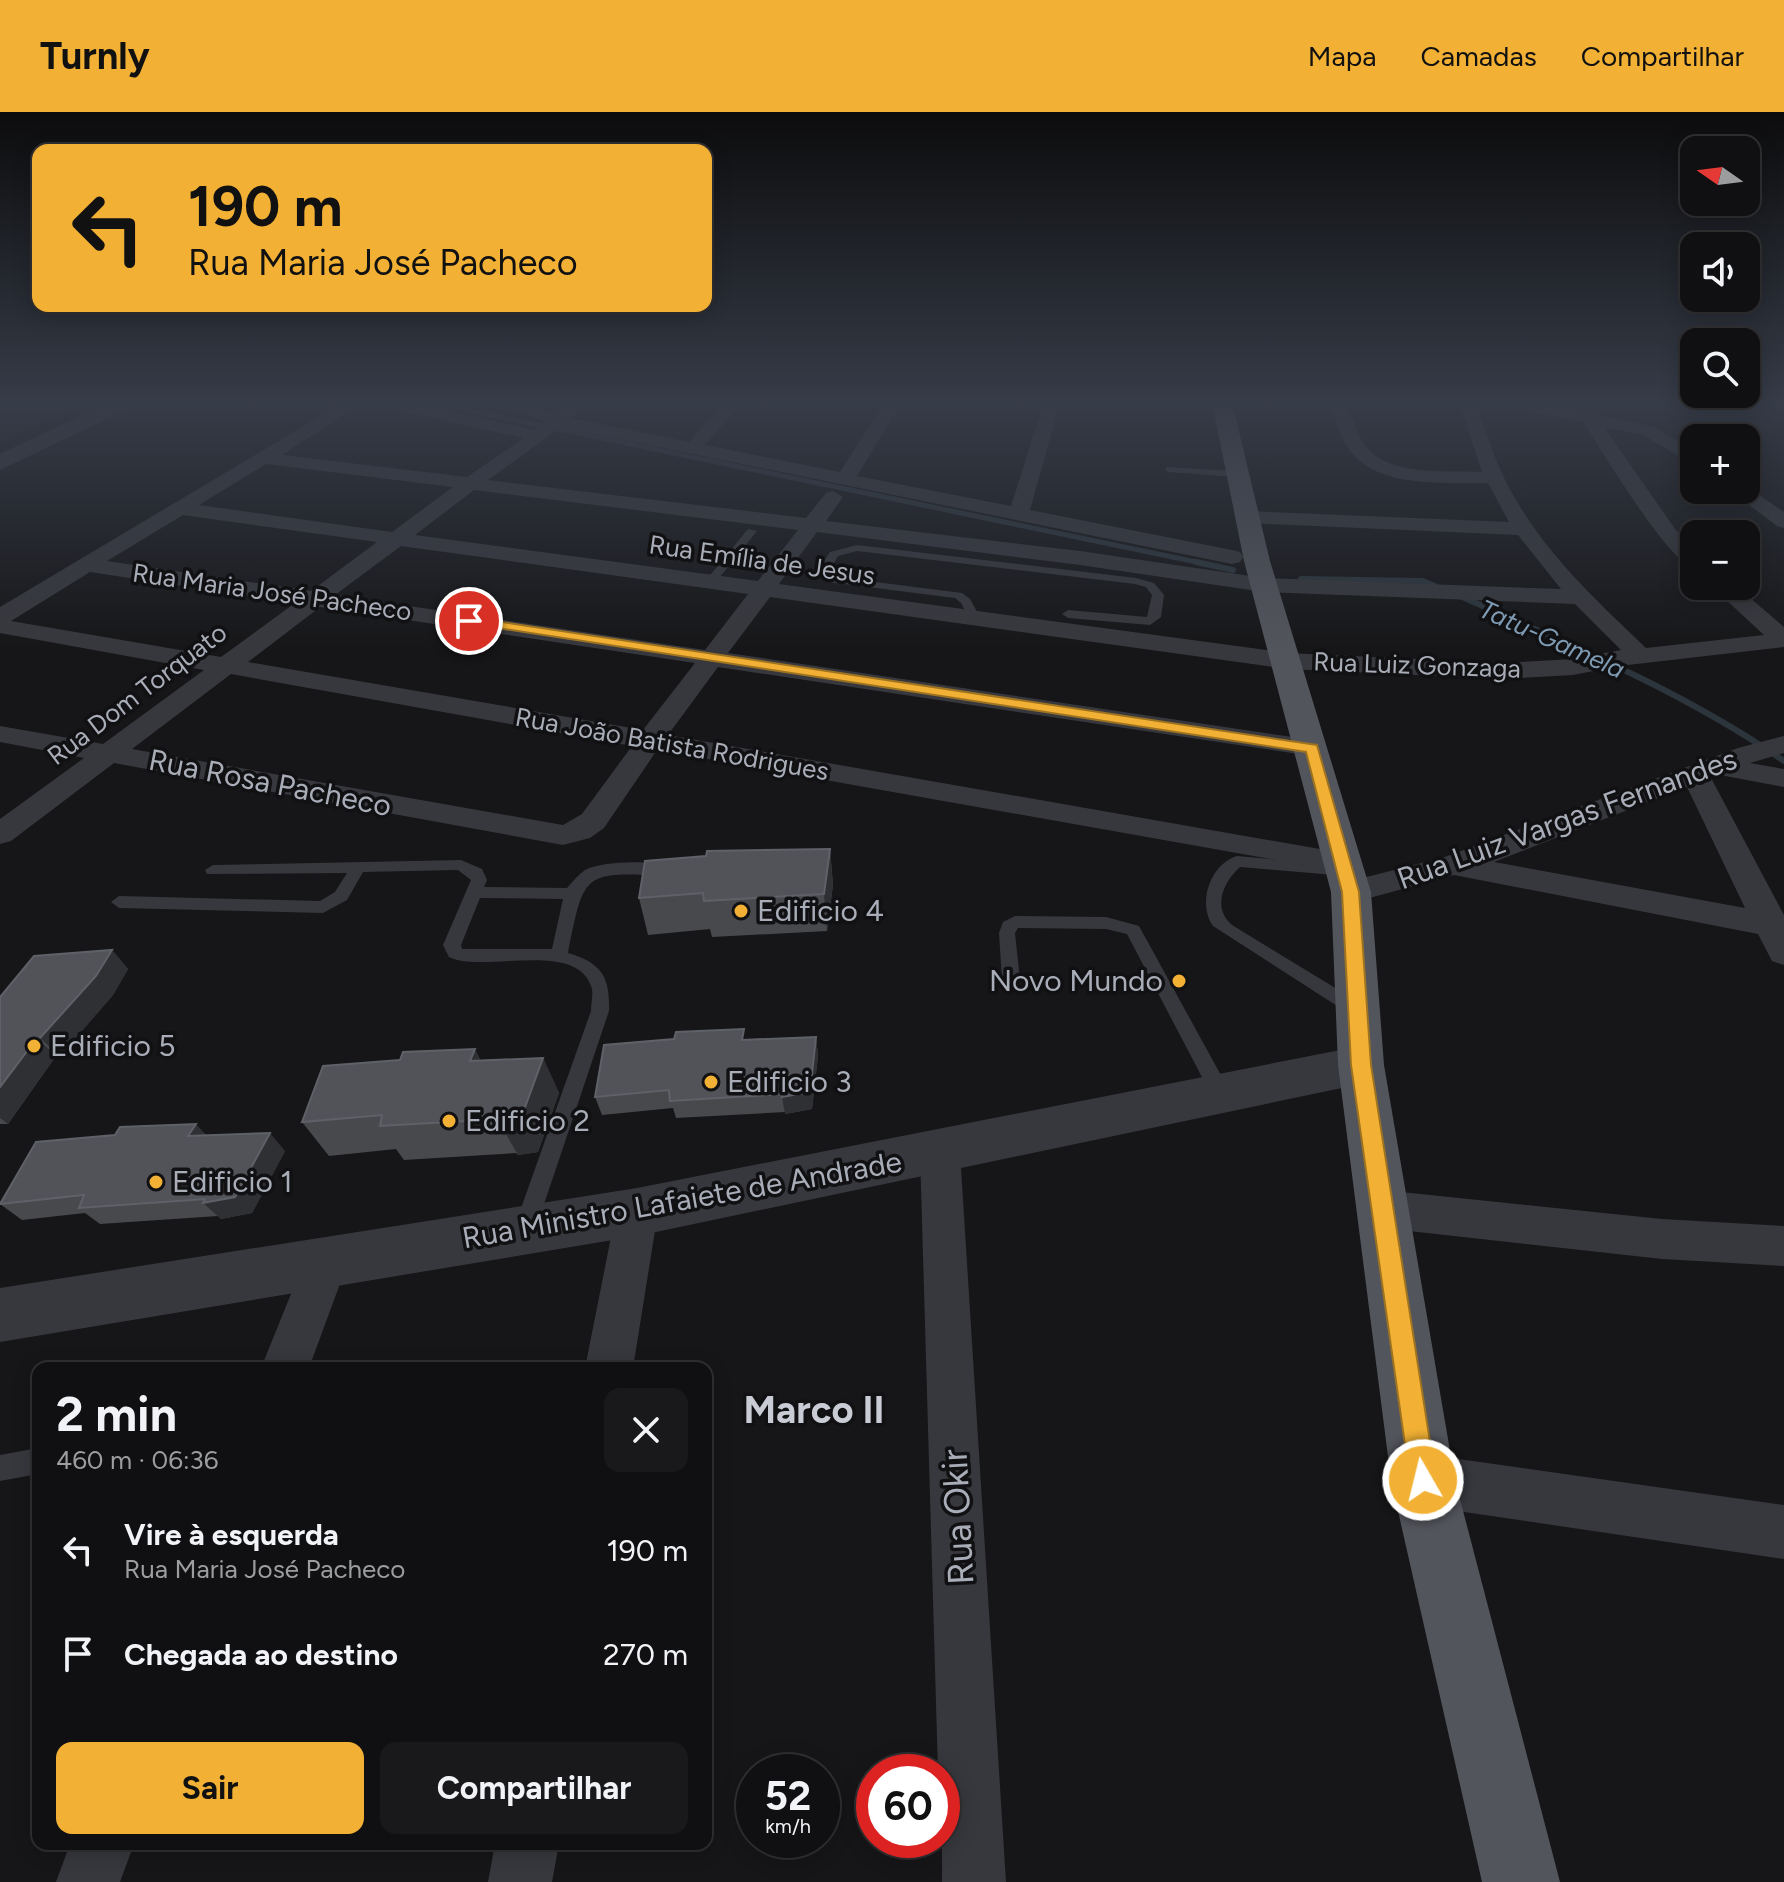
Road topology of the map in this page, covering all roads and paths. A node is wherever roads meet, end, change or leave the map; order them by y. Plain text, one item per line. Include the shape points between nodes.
1 (220, 485) edge
2 (469, 485) edge
3 (483, 485) edge
4 (810, 485) edge
5 (841, 485) edge
6 (1027, 485) edge
7 (1239, 485) edge
8 (1498, 485) edge
9 (1635, 485) edge
10 (836, 493) junction
11 (1759, 504) edge
12 (180, 509) junction
13 (1018, 515) junction
14 (1784, 522) edge
15 (967, 525) dead end
16 (812, 527) junction
17 (1524, 529) junction
18 (752, 531) dead end
19 (398, 538) junction
20 (1680, 546) edge
21 (1256, 555) junction
22 (1080, 558) junction
23 (87, 565) junction
24 (711, 581) junction
25 (765, 588) junction
26 (317, 597) junction
27 (1580, 597) junction
28 (1738, 600) edge
29 (1068, 614) dead end
30 (0, 617) edge
31 (974, 617) junction
32 (0, 626) edge
33 (1784, 640) edge
34 (1630, 657) junction
35 (713, 658) junction
36 (1288, 661) junction
37 (224, 665) junction
38 (0, 734) edge
39 (649, 741) junction
40 (1784, 744) edge
41 (1312, 748) junction
42 (107, 752) junction
43 (1706, 770) junction
44 (1784, 778) edge
45 (0, 834) edge
46 (1454, 865) junction
47 (359, 866) junction
48 (213, 870) dead end
49 (678, 871) edge
50 (1347, 875) junction
51 (475, 892) junction
52 (572, 894) junction
53 (119, 902) dead end
54 (1779, 934) edge
55 (559, 955) junction
56 (1011, 980) dead end
57 (1358, 1010) junction
58 (1361, 1065) junction
59 (1221, 1094) junction
60 (940, 1152) junction
61 (1382, 1209) junction
62 (637, 1212) junction
63 (524, 1230) junction
64 (1784, 1246) edge
65 (326, 1262) junction
66 (0, 1315) edge
67 (287, 1362) edge
68 (610, 1362) edge
69 (32, 1462) edge
70 (0, 1468) edge
71 (1423, 1480) junction
72 (1784, 1532) edge
73 (100, 1850) edge
74 (526, 1850) edge
75 (88, 1882) edge
76 (520, 1882) edge
77 (974, 1882) edge
78 (1521, 1882) edge

1 - 12 street
2 - 19 street, Rua Dom Torquato
3 - 16 street
4 - 10 street
5 - 10 street, Rua Rosa Pacheco
6 - 13 street
7 - 21 main road
8 - 17 street
9 - 20 street
10 - 13 street
10 - 16 street, Rua Rosa Pacheco
11 - 14 street
12 - 19 street, Rua Emília de Jesus
12 - 23 street
13 - 21 street
15 - 22 street
16 - 22 street
16 - 25 street, Rua Rosa Pacheco
17 - 21 street
17 - 27 street
18 - 24 lane
19 - 24 street, Rua Emília de Jesus
19 - 26 street, Rua Dom Torquato
21 - 22 street
21 - 27 street via 1413,593
21 - 36 main road
23 - 26 street, Rua Maria José Pacheco
23 - 30 street
24 - 25 street, Rua Emília de Jesus
25 - 31 street, Rua Emília de Jesus
25 - 35 street, Rua Rosa Pacheco
26 - 35 street, Rua Maria José Pacheco
26 - 37 street, Rua Dom Torquato
27 - 34 street
28 - 33 street
29 - 31 lane via 1147,622 1155,617 1158,595 1150,585 1136,581 857,548 834,554 824,570 832,580 958,595
31 - 36 street, Rua Emília de Jesus
32 - 37 street, Rua João Batista Rodrigues
33 - 34 street, Rua Luiz Gonzaga
34 - 36 street, Rua Luiz Gonzaga via 1503,671
35 - 39 street, Rua Rosa Pacheco
35 - 41 street, Rua Maria José Pacheco
36 - 41 main road
37 - 39 street, Rua João Batista Rodrigues
37 - 42 street, Rua Dom Torquato
38 - 42 street, Rua Rosa Pacheco
39 - 42 street, Rua Rosa Pacheco via 593,821 563,835
39 - 50 street, Rua João Batista Rodrigues
40 - 43 street, Rua Luiz Vargas Fernandes
41 - 50 main road
42 - 45 street, Rua Dom Torquato
43 - 44 street
43 - 46 street, Rua Luiz Vargas Fernandes
43 - 54 street
46 - 50 street, Rua Luiz Vargas Fernandes
46 - 54 street
47 - 48 lane
47 - 51 lane via 461,865 476,873
47 - 53 lane via 341,896 323,907
49 - 52 lane via 596,870 584,876
50 - 57 main road
50 - 57 lane via 1237,861 1225,871 1212,904 1215,918 1226,929
51 - 52 lane
51 - 55 lane via 452,945 458,956
52 - 55 lane
55 - 63 lane via 589,971 600,985 600,1011
56 - 59 lane via 1007,933 1015,922 1106,923 1133,930
57 - 58 main road
58 - 59 street, Rua Ministro Lafaiete de Andrade
58 - 61 main road
59 - 60 street, Rua Ministro Lafaiete de Andrade
60 - 62 street, Rua Ministro Lafaiete de Andrade
60 - 77 street, Rua Okir
61 - 64 street via 1662,1239
61 - 71 main road
62 - 63 street, Rua Ministro Lafaiete de Andrade
62 - 68 street
63 - 65 street, Rua Ministro Lafaiete de Andrade
65 - 66 street, Rua Ministro Lafaiete de Andrade
65 - 67 street
69 - 70 lane
71 - 72 street
71 - 78 main road
73 - 75 street
74 - 76 street

